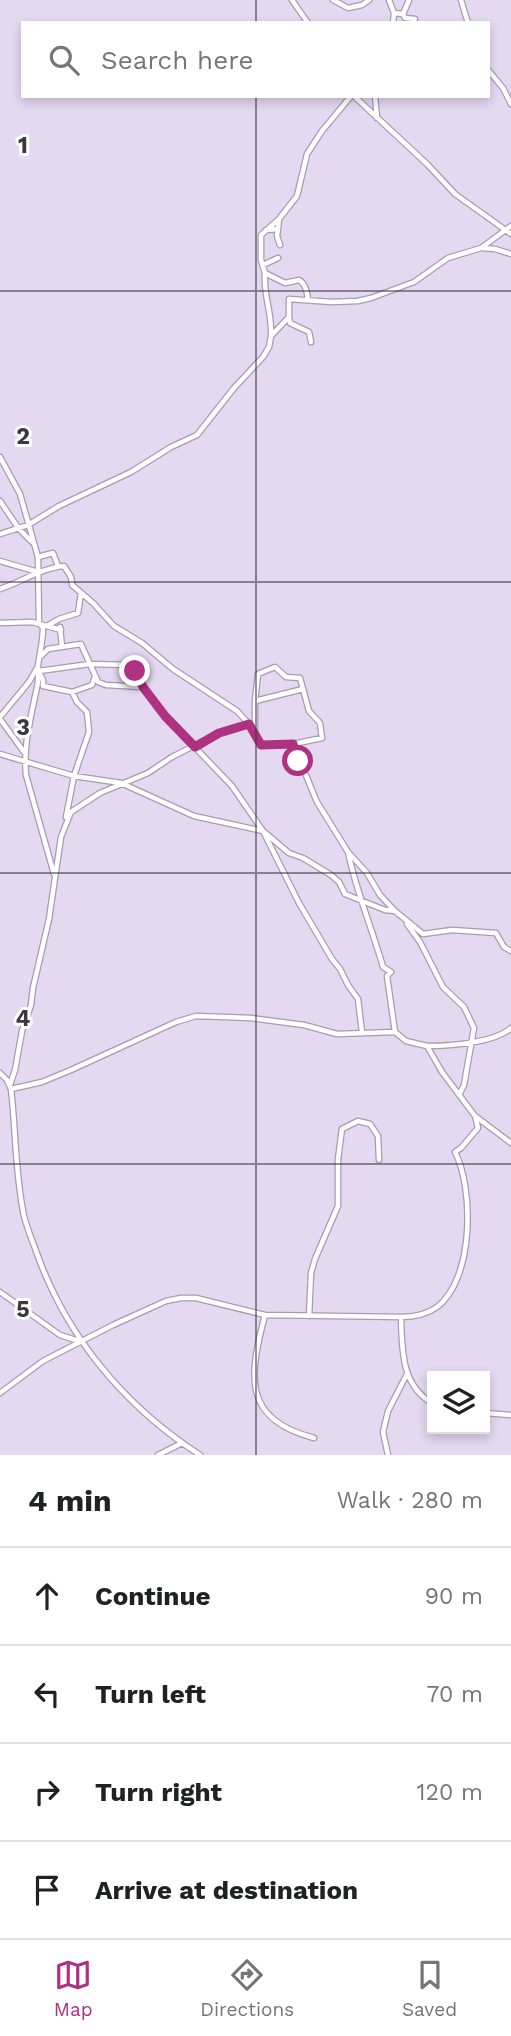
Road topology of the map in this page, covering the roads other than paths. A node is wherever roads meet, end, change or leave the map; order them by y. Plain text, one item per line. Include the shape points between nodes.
1 (333, 0) edge
2 (369, 0) edge
3 (388, 0) edge
4 (409, 0) edge
5 (461, 0) edge
6 (293, 1) edge
7 (394, 13) junction
8 (403, 14) junction
9 (415, 19) dead end
10 (307, 21) edge
11 (393, 21) edge
12 (467, 21) edge
13 (490, 72) edge
14 (351, 98) edge
15 (355, 98) edge
16 (375, 98) edge
17 (511, 104) edge
18 (377, 119) junction
19 (279, 219) junction
20 (511, 226) edge
21 (278, 229) junction
22 (268, 230) junction
23 (504, 230) junction
24 (511, 234) edge
25 (277, 236) junction
26 (280, 245) dead end
27 (481, 248) junction
28 (511, 254) edge
29 (278, 258) dead end
30 (263, 262) junction
31 (265, 273) junction
32 (308, 299) junction
33 (272, 316) junction
34 (290, 320) junction
35 (283, 323) junction
36 (271, 336) junction
37 (312, 342) dead end
38 (0, 457) edge
39 (0, 502) edge
40 (28, 526) junction
41 (19, 529) junction
42 (0, 534) edge
43 (34, 544) junction
44 (38, 557) junction
45 (0, 561) edge
46 (58, 566) junction
47 (39, 572) junction
48 (0, 589) edge
49 (81, 593) junction
50 (57, 621) junction
51 (0, 623) edge
52 (43, 625) junction
53 (61, 630) junction
54 (62, 647) junction
55 (90, 664) junction
56 (39, 670) junction
57 (96, 676) junction
58 (143, 687) junction
59 (303, 689) junction
60 (72, 692) junction
61 (255, 701) junction
62 (0, 718) edge
63 (249, 724) junction
64 (256, 733) junction
65 (293, 744) junction
66 (195, 747) junction
67 (24, 753) junction
68 (0, 754) edge
69 (25, 761) junction
70 (74, 776) junction
71 (121, 783) junction
72 (65, 822) junction
73 (263, 831) junction
74 (348, 852) junction
75 (55, 879) junction
76 (361, 900) junction
77 (395, 911) junction
78 (405, 921) junction
79 (511, 951) edge
80 (511, 1028) edge
81 (362, 1032) junction
82 (395, 1032) junction
83 (471, 1042) junction
84 (427, 1046) junction
85 (0, 1073) edge
86 (10, 1087) junction
87 (459, 1096) junction
88 (475, 1116) junction
89 (511, 1143) edge
90 (379, 1160) dead end
91 (0, 1292) edge
92 (265, 1315) junction
93 (309, 1316) junction
94 (401, 1317) junction
95 (82, 1343) junction
96 (407, 1374) junction
97 (0, 1393) edge
98 (427, 1399) edge
99 (490, 1413) edge
100 (511, 1415) edge
101 (314, 1438) dead end
102 (182, 1443) junction
103 (158, 1455) edge
104 (200, 1455) edge
105 (388, 1455) edge

1 - 2 street via 348,8
3 - 7 street
4 - 8 street
5 - 12 street
6 - 10 street
7 - 8 street
7 - 11 street
8 - 9 street
13 - 17 street
14 - 19 street via 307,154 299,193
15 - 18 street
16 - 18 street
18 - 23 street via 455,194
19 - 21 street
19 - 22 street
20 - 23 street
21 - 22 street
21 - 25 street
22 - 25 street
22 - 30 street via 261,235
23 - 24 street
23 - 27 street
25 - 26 street
27 - 28 street
27 - 32 street via 448,258 414,282 371,298
29 - 30 street
30 - 31 street
31 - 32 street via 285,283 299,280
31 - 33 street via 264,294
32 - 34 street via 289,299
33 - 35 street
33 - 36 street
34 - 35 street
34 - 37 street via 306,329
35 - 36 street
36 - 40 street via 263,357 197,435
38 - 40 street via 20,494
39 - 41 street
40 - 41 street
40 - 43 street
41 - 42 street
41 - 43 street
43 - 44 street
44 - 46 street via 53,553
44 - 47 street
45 - 47 street
46 - 47 street
46 - 49 street via 65,567 72,586
47 - 48 street
47 - 52 street
49 - 50 street via 78,613
49 - 63 street via 114,626
50 - 52 street
50 - 53 street
51 - 52 street
52 - 53 street
52 - 56 street
53 - 54 street
54 - 55 street via 81,644
54 - 56 street via 41,655
55 - 56 street
55 - 57 street
55 - 58 street via 128,665
56 - 60 street via 43,686
56 - 62 street
56 - 67 street
57 - 58 street via 106,685
57 - 60 street via 92,685
58 - 66 street
59 - 61 street
59 - 61 street via 300,678 286,677 272,667 258,673
59 - 65 street via 309,711 320,723 322,738
60 - 70 street via 90,717
61 - 64 street
62 - 67 street
63 - 64 street
63 - 66 street
64 - 65 street via 261,745
65 - 74 street via 317,802
66 - 71 street
66 - 73 street via 232,786
67 - 69 street
68 - 69 street
69 - 70 street
69 - 75 street
70 - 71 street
70 - 72 street
71 - 72 street via 78,805
71 - 73 street via 194,816
72 - 75 street
73 - 76 street via 289,853 339,882 345,894
73 - 81 street via 299,903 358,999
74 - 76 street
74 - 77 street
75 - 86 street
76 - 77 street
76 - 82 street via 383,967 391,972 387,976
77 - 78 street
78 - 79 street via 423,934 452,930 496,933
78 - 83 street via 443,987 471,1019
80 - 83 street
81 - 82 street
81 - 86 street via 337,1034 251,1018 196,1016 42,1082
82 - 84 street via 406,1041
83 - 84 street
83 - 87 street
84 - 87 street
85 - 86 street
86 - 95 street via 24,1218 60,1308
87 - 88 street
88 - 89 street
88 - 94 street via 478,1129 455,1152 462,1164 467,1210 468,1241 463,1258 439,1306
90 - 93 street via 378,1136 370,1124 358,1121 342,1129 338,1206 311,1273
91 - 95 street via 60,1335
92 - 93 street
92 - 95 street via 181,1298 141,1312
92 - 101 street via 254,1373 259,1402 279,1425
93 - 94 street
94 - 96 street
95 - 97 street via 43,1361
95 - 102 street via 119,1389
96 - 98 street via 416,1391
96 - 105 street via 383,1432
99 - 100 street
102 - 103 street
102 - 104 street

